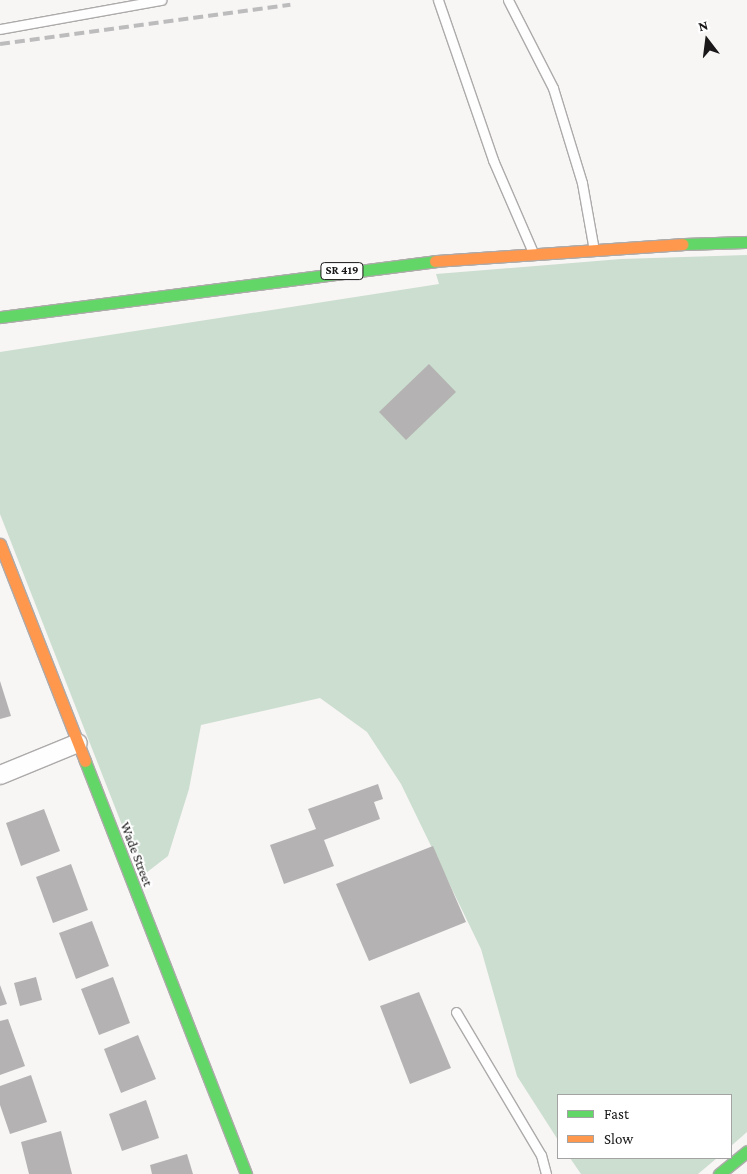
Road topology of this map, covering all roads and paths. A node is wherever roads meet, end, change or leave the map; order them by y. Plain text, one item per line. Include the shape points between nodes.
1 (161, 0) edge
2 (438, 0) edge
3 (508, 0) edge
4 (0, 29) edge
5 (747, 242) edge
6 (594, 248) junction
7 (533, 253) junction
8 (0, 317) edge
9 (0, 544) edge
10 (78, 743) junction
11 (0, 774) edge
12 (456, 1012) dead end
13 (747, 1150) edge
14 (246, 1174) edge
15 (546, 1174) edge
16 (719, 1174) edge

1 - 4 lane
2 - 7 lane via 493,160
3 - 6 lane via 553,88 582,183
5 - 6 main road, SR 419
6 - 7 main road, SR 419
7 - 8 main road, SR 419 via 378,266
9 - 10 main road, Wade Street
10 - 11 street
10 - 14 main road, Wade Street
12 - 15 lane via 541,1155
13 - 16 main road

